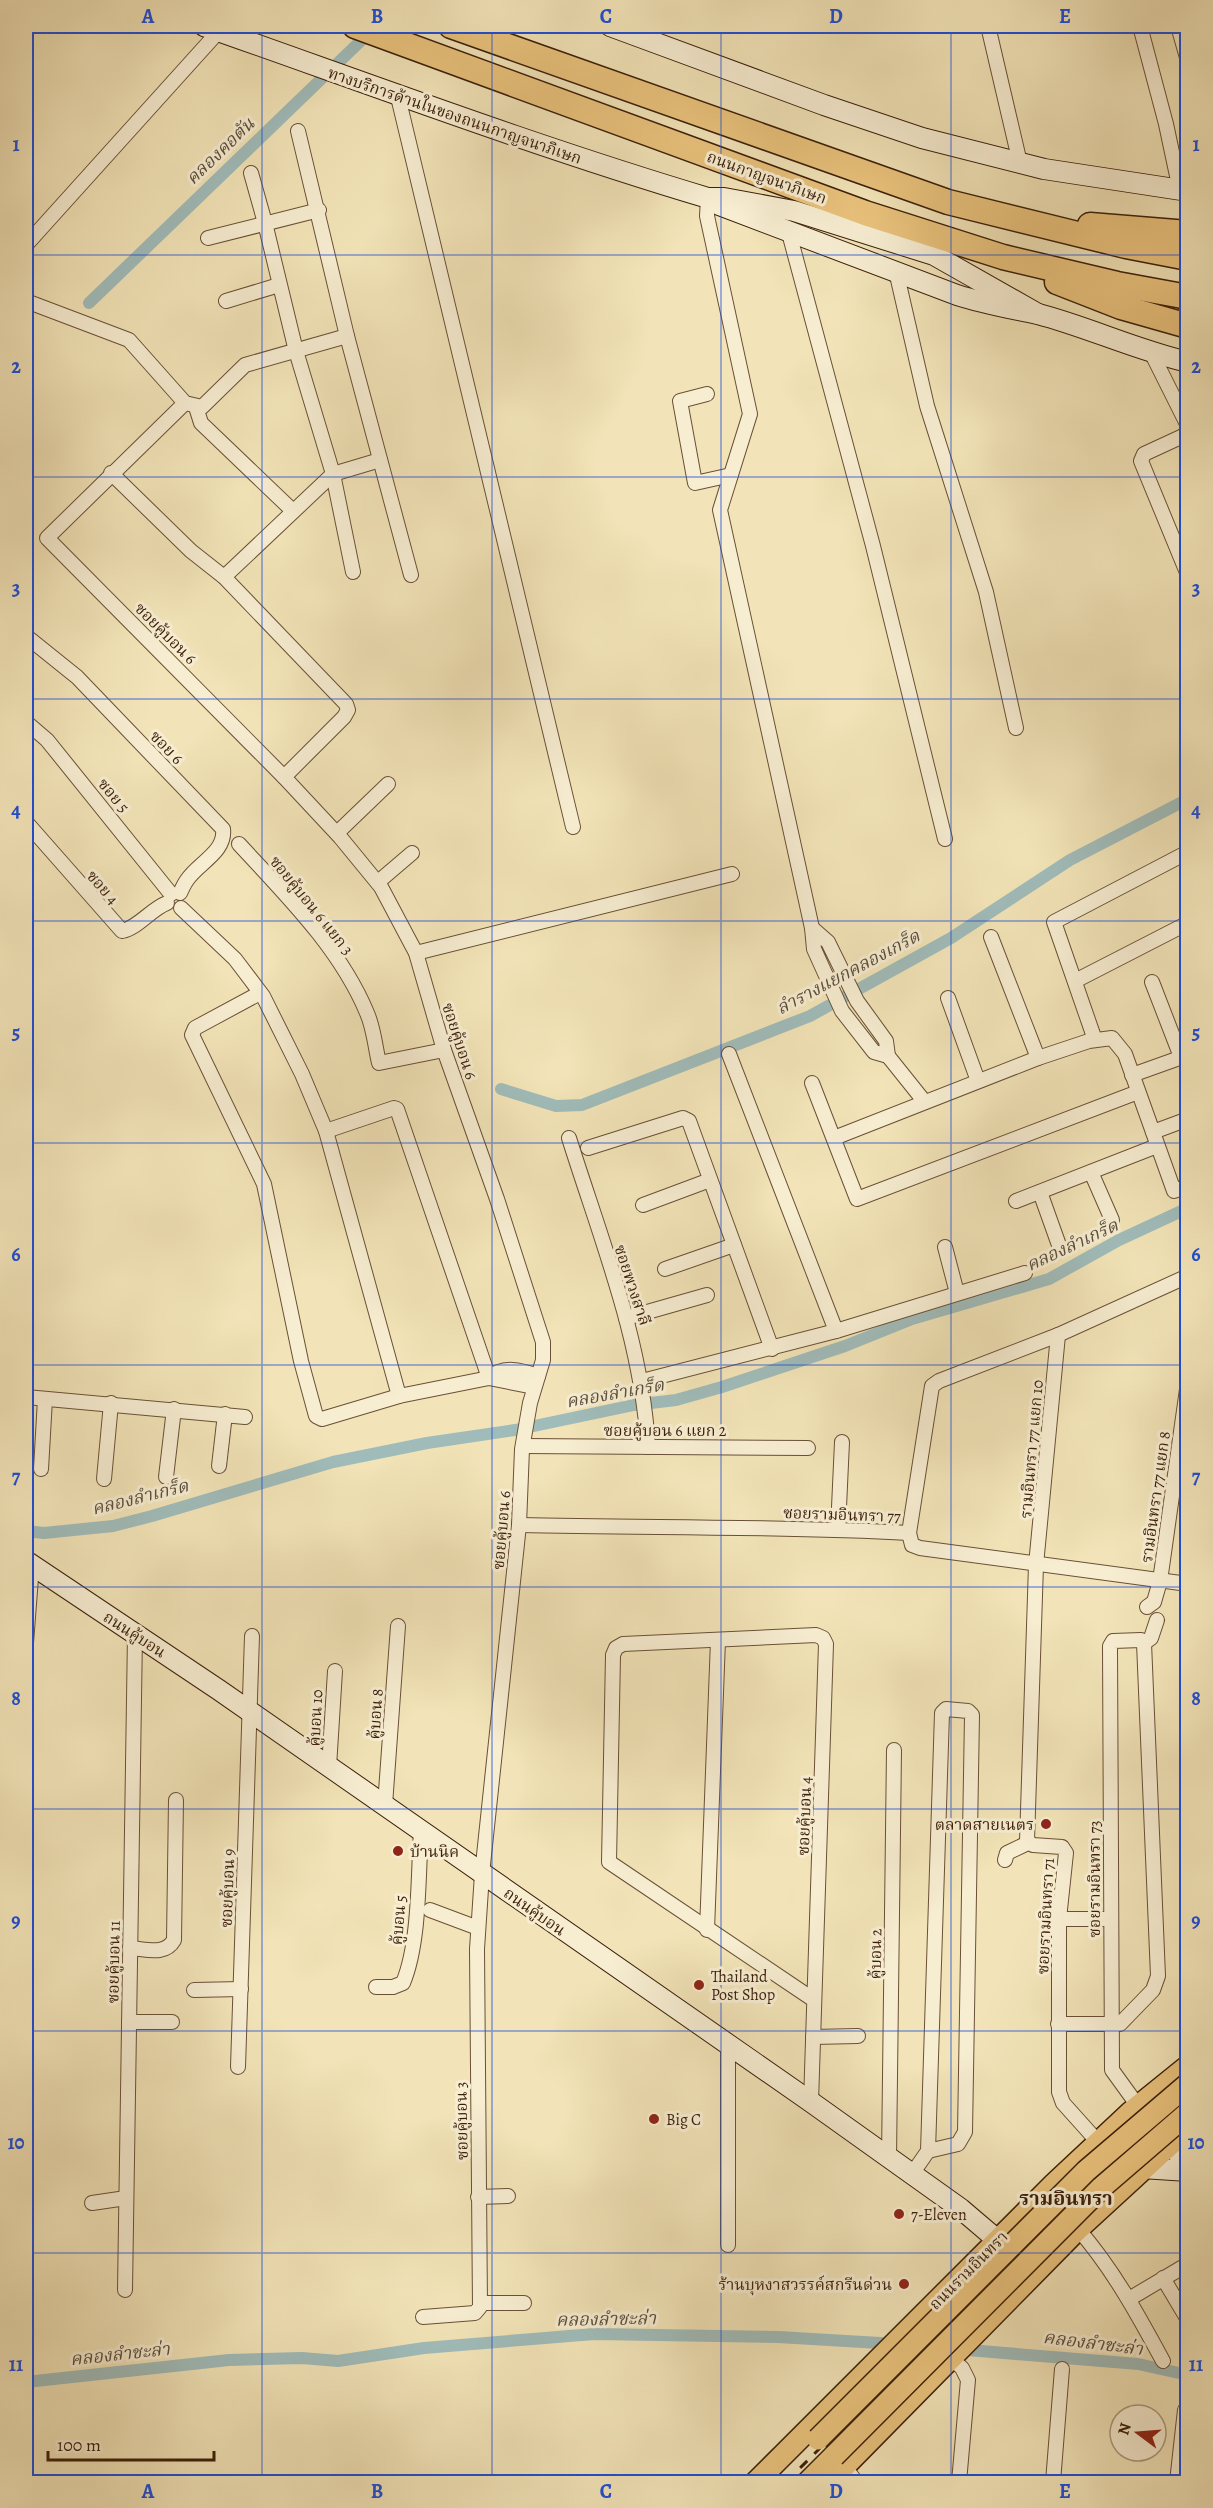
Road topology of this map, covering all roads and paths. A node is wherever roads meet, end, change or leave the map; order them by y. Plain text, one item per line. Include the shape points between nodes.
1 (355, 26) edge
2 (451, 26) edge
3 (610, 26) edge
4 (988, 26) edge
5 (1140, 26) edge
6 (1178, 26) edge
7 (211, 28) edge
8 (1188, 61) edge
9 (398, 97) junction
10 (298, 131) dead end
11 (1020, 163) junction
12 (251, 173) dead end
13 (1184, 191) edge
14 (708, 198) junction
15 (319, 210) junction
16 (266, 223) junction
17 (1058, 230) junction
18 (789, 233) junction
19 (1188, 233) edge
20 (208, 238) dead end
21 (26, 245) edge
22 (934, 255) junction
23 (1003, 257) junction
24 (1188, 258) edge
25 (896, 271) junction
26 (922, 282) junction
27 (279, 285) junction
28 (1188, 297) edge
29 (26, 301) edge
30 (226, 301) dead end
31 (1038, 315) junction
32 (1188, 326) edge
33 (347, 336) junction
34 (1150, 350) junction
35 (296, 351) junction
36 (1188, 362) edge
37 (707, 394) dead end
38 (190, 405) junction
39 (1188, 426) edge
40 (1188, 431) edge
41 (380, 460) junction
42 (111, 472) junction
43 (333, 474) junction
44 (731, 475) junction
45 (293, 511) junction
46 (353, 572) dead end
47 (411, 575) dead end
48 (1188, 575) edge
49 (224, 577) junction
50 (26, 636) edge
51 (26, 722) edge
52 (1016, 728) dead end
53 (284, 777) junction
54 (388, 784) dead end
55 (26, 822) edge
56 (573, 827) dead end
57 (337, 833) junction
58 (945, 839) dead end
59 (239, 844) dead end
60 (1188, 852) edge
61 (412, 853) dead end
62 (732, 874) dead end
63 (378, 882) junction
64 (175, 899) junction
65 (1188, 923) edge
66 (812, 928) junction
67 (991, 937) dead end
68 (416, 953) junction
69 (1075, 981) junction
70 (1152, 982) dead end
71 (260, 993) junction
72 (948, 998) dead end
73 (1095, 1040) junction
74 (444, 1050) junction
75 (729, 1054) dead end
76 (881, 1054) junction
77 (1184, 1056) edge
78 (1038, 1058) junction
79 (1132, 1075) junction
80 (978, 1080) junction
81 (812, 1083) dead end
82 (1138, 1092) junction
83 (924, 1101) junction
84 (1188, 1119) edge
85 (326, 1131) junction
86 (569, 1138) dead end
87 (834, 1138) junction
88 (1155, 1139) junction
89 (588, 1148) dead end
90 (1091, 1172) junction
91 (710, 1180) junction
92 (1188, 1186) edge
93 (1040, 1192) junction
94 (1016, 1202) dead end
95 (644, 1205) dead end
96 (1112, 1220) dead end
97 (734, 1245) junction
98 (945, 1247) dead end
99 (1060, 1248) dead end
100 (664, 1269) dead end
101 (1025, 1273) dead end
102 (1188, 1276) edge
103 (957, 1293) junction
104 (707, 1295) dead end
105 (626, 1318) junction
106 (836, 1330) junction
107 (1058, 1335) junction
108 (772, 1349) junction
109 (489, 1378) junction
110 (536, 1382) junction
111 (1188, 1382) edge
112 (643, 1383) junction
113 (399, 1396) junction
114 (26, 1397) edge
115 (45, 1399) junction
116 (111, 1403) junction
117 (174, 1409) junction
118 (225, 1414) junction
119 (245, 1417) dead end
120 (524, 1440) junction
121 (842, 1442) dead end
122 (648, 1447) junction
123 (808, 1448) dead end
124 (219, 1466) dead end
125 (41, 1469) dead end
126 (166, 1477) dead end
127 (104, 1479) dead end
128 (519, 1525) junction
129 (838, 1529) junction
130 (909, 1533) junction
131 (29, 1563) edge
132 (1036, 1565) junction
133 (1160, 1581) junction
134 (1188, 1584) edge
135 (1147, 1607) dead end
136 (1157, 1620) dead end
137 (398, 1626) dead end
138 (135, 1634) junction
139 (252, 1636) dead end
140 (1188, 1636) edge
141 (718, 1640) junction
142 (26, 1643) edge
143 (1144, 1643) junction
144 (1188, 1652) edge
145 (335, 1671) dead end
146 (248, 1710) junction
147 (894, 1750) dead end
148 (329, 1767) junction
149 (176, 1800) dead end
150 (385, 1804) junction
151 (421, 1831) junction
152 (1028, 1843) junction
153 (1005, 1860) dead end
154 (482, 1874) junction
155 (430, 1910) dead end
156 (1059, 1919) junction
157 (1111, 1919) junction
158 (478, 1928) junction
159 (707, 1930) junction
160 (130, 1948) junction
161 (375, 1987) dead end
162 (241, 1989) junction
163 (194, 1990) dead end
164 (813, 2000) junction
165 (129, 2022) junction
166 (172, 2022) dead end
167 (1058, 2024) junction
168 (1112, 2024) junction
169 (858, 2036) dead end
170 (813, 2037) junction
171 (728, 2044) junction
172 (1188, 2066) edge
173 (238, 2067) dead end
174 (1188, 2084) edge
175 (811, 2102) junction
176 (1137, 2107) junction
177 (1188, 2113) edge
178 (1180, 2138) edge
179 (1094, 2146) junction
180 (927, 2151) junction
181 (889, 2158) junction
182 (1188, 2162) edge
183 (1142, 2168) junction
184 (1188, 2171) edge
185 (912, 2174) junction
186 (1123, 2187) junction
187 (508, 2196) dead end
188 (478, 2197) junction
189 (126, 2198) junction
190 (92, 2203) dead end
191 (1103, 2207) junction
192 (1078, 2229) junction
193 (728, 2245) dead end
194 (1006, 2246) junction
195 (1188, 2264) edge
196 (1035, 2272) junction
197 (1164, 2278) junction
198 (952, 2287) junction
199 (125, 2290) dead end
200 (1129, 2299) junction
201 (480, 2303) junction
202 (524, 2303) dead end
203 (423, 2317) dead end
204 (1188, 2320) edge
205 (979, 2327) junction
206 (951, 2355) junction
207 (1163, 2361) dead end
208 (1062, 2369) dead end
209 (1185, 2410) dead end
210 (845, 2469) edge
211 (756, 2482) edge
212 (775, 2482) edge
213 (808, 2482) edge
214 (829, 2482) edge
215 (959, 2482) edge
216 (1053, 2482) edge
217 (1177, 2482) edge

1 - 23 highway, ถนนกาญจนาภิเษก via 865,213
2 - 17 highway via 948,202
3 - 11 main road via 835,109 922,138
4 - 11 street
5 - 13 street
6 - 8 street
7 - 9 main road, ทางบริการด้านในของถนนกาญจนาภิเษก
7 - 21 street
9 - 14 main road, ทางบริการด้านในของถนนกาญจนาภิเษก
9 - 56 street
10 - 15 street
11 - 13 main road
12 - 16 street
14 - 18 main road, ทางบริการด้านในของถนนกาญจนาภิเษก
14 - 22 main road, ทางบริการด้านในของถนนกาญจนาภิเษก via 794,211
14 - 44 street via 707,216 750,414
15 - 16 street
15 - 33 street
16 - 20 street
16 - 27 street
17 - 19 highway via 1086,225
17 - 24 highway
18 - 25 main road, ทางบริการด้านในของถนนกาญจนาภิเษก
18 - 58 street via 873,546
22 - 26 main road via 947,269 943,279
22 - 31 main road, ทางบริการด้านในของถนนกาญจนาภิเษก
23 - 28 highway, ถนนกาญจนาภิเษก
23 - 32 highway via 1074,290
25 - 26 main road, ทางบริการด้านในของถนนกาญจนาภิเษก
25 - 52 street via 927,406 986,592
26 - 31 main road, ทางบริการด้านในของถนนกาญจนาภิเษก via 994,307
27 - 30 street
27 - 35 street
29 - 38 street via 129,340
31 - 34 main road, ทางบริการด้านในของถนนกาญจนาภิเษก
33 - 35 street, ซอยคู้บอน 6
33 - 41 street
34 - 36 main road, ทางบริการด้านในของถนนกาญจนาภิเษก
34 - 39 street
35 - 38 street, ซอยคู้บอน 6 via 245,365 202,407
35 - 43 street
37 - 44 street via 680,401 695,483
38 - 42 street, ซอยคู้บอน 6
38 - 45 street via 201,423
40 - 48 street via 1144,454 1141,461
41 - 43 street
41 - 47 street
42 - 49 street via 191,551
42 - 53 street, ซอยคู้บอน 6 via 48,535 49,541
43 - 45 street
43 - 46 street
44 - 66 street via 720,510
45 - 49 street
49 - 53 street via 348,710
50 - 64 street, ซอย 6 via 77,677 223,829 224,838 218,848 187,880
51 - 64 street, ซอย 5 via 47,740
53 - 57 street, ซอยคู้บอน 6
54 - 57 street
55 - 64 street, ซอย 4 via 122,931 154,908
57 - 63 street, ซอยคู้บอน 6
59 - 74 street, ซอยคู้บอน 6 แยก 3 via 335,956 367,1014 379,1063
60 - 69 street via 1054,922
61 - 63 street
62 - 68 street
63 - 68 street, ซอยคู้บอน 6
64 - 71 street, ซอย 5 via 235,959
65 - 69 street
66 - 76 street via 814,949 842,1011
66 - 76 street via 828,942 857,1002 886,1041
67 - 78 street
68 - 74 street, ซอยคู้บอน 6
69 - 73 street
70 - 77 street
71 - 85 street, ซอย 5 via 284,1033
71 - 113 street via 195,1028 192,1035 264,1184 316,1416 322,1419
72 - 80 street
73 - 78 street
73 - 79 street via 1112,1038 1125,1054
74 - 110 street, ซอยคู้บอน 6 via 543,1342 543,1360
75 - 106 street
76 - 83 street
77 - 79 street
78 - 80 street
79 - 82 street
80 - 83 street
81 - 87 street
82 - 87 street via 857,1199
82 - 88 street
83 - 87 street
84 - 88 street
85 - 109 street via 397,1109
85 - 113 street, ซอย 5
86 - 105 street, ซอยพวงสาลี
88 - 90 street
88 - 92 street via 1174,1191
89 - 91 street via 687,1119
90 - 93 street
90 - 96 street
91 - 95 street
91 - 97 street
93 - 94 street
93 - 99 street
97 - 100 street
97 - 108 street
98 - 103 street
101 - 103 street
102 - 107 street
103 - 106 street
104 - 105 street
105 - 112 street, ซอยพวงสาลี
106 - 108 street
107 - 130 street via 932,1386
107 - 132 street, รามอินทรา 77 แยก 10
108 - 112 street
109 - 110 street
109 - 113 street
110 - 120 street, ซอยคู้บอน 6
111 - 133 street, รามอินทรา 77 แยก 8
112 - 122 street, ซอยพวงสาลี
114 - 115 street
115 - 116 street
115 - 125 street
116 - 117 street
116 - 127 street
117 - 118 street
117 - 126 street
118 - 119 street
118 - 124 street
120 - 122 street, ซอยคู้บอน 6 แยก 2
120 - 128 street, ซอยคู้บอน 6
121 - 129 street
122 - 123 street, ซอยคู้บอน 6 แยก 2
128 - 129 street, ซอยรามอินทรา 77
128 - 154 street, ซอยคู้บอน 6
129 - 130 street, ซอยรามอินทรา 77
130 - 132 street, ซอยรามอินทรา 77 via 912,1545 920,1548
131 - 138 main road, ถนนคู้บอน
131 - 142 street
132 - 133 street, ซอยรามอินทรา 77
132 - 152 street, ซอยรามอินทรา 71
133 - 134 street, ซอยรามอินทรา 77
133 - 135 street, รามอินทรา 77 แยก 8 via 1154,1602
136 - 143 street via 1151,1638
137 - 150 street, คู้บอน 8
138 - 146 main road, ถนนคู้บอน
138 - 160 street, ซอยคู้บอน 11
139 - 146 street, ซอยคู้บอน 9
140 - 144 street
141 - 159 street
141 - 159 street via 623,1644 613,1655 609,1862
141 - 164 street, ซอยคู้บอน 4 via 816,1635 826,1644
143 - 157 street, ซอยรามอินทรา 73 via 1110,1642
143 - 168 street via 1158,1976 1153,1990 1120,2024
145 - 148 street, คู้บอน 10
146 - 148 main road, ถนนคู้บอน
146 - 162 street, ซอยคู้บอน 9
147 - 181 street, คู้บอน 2
148 - 150 main road, ถนนคู้บอน
149 - 160 street via 174,1940 164,1951
150 - 151 main road, ถนนคู้บอน
151 - 154 main road, ถนนคู้บอน
151 - 161 street, คู้บอน 5 via 406,1976 403,1983 393,1987
152 - 153 street via 1007,1853
152 - 156 street, ซอยรามอินทรา 71 via 1062,1847 1065,1853
154 - 158 street, ซอยคู้บอน 3
154 - 171 main road, ถนนคู้บอน
155 - 158 street
156 - 157 street
156 - 167 street, ซอยรามอินทรา 71
157 - 168 street, ซอยรามอินทรา 73
158 - 188 street, ซอยคู้บอน 3
159 - 164 street
160 - 165 street, ซอยคู้บอน 11
162 - 163 street
162 - 173 street, ซอยคู้บอน 9
164 - 170 street, ซอยคู้บอน 4
165 - 166 street
165 - 189 street, ซอยคู้บอน 11
167 - 168 street
167 - 179 street, ซอยรามอินทรา 71 via 1060,2098
168 - 176 street, ซอยรามอินทรา 73 via 1113,2075
169 - 170 street
170 - 175 street, ซอยคู้บอน 4
171 - 175 main road, ถนนคู้บอน
171 - 193 street
172 - 176 main road, ถนนรามอินทรา
174 - 212 main road, ถนนรามอินทรา, bridge via 1086,2170
175 - 181 main road, ถนนคู้บอน
176 - 178 main road
176 - 179 main road, ถนนรามอินทรา
177 - 210 main road, bridge via 1101,2188
178 - 182 main road
178 - 183 main road
179 - 186 main road via 1121,2156 1126,2165
179 - 194 main road, ถนนรามอินทรา
180 - 180 street via 942,1713 946,1709 972,1715 965,2132 958,2144
180 - 185 street
181 - 185 main road, ถนนคู้บอน
183 - 184 main road
183 - 186 main road
185 - 194 main road, ถนนคู้บอน
186 - 191 main road
187 - 188 street
188 - 201 street, ซอยคู้บอน 3
189 - 190 street
189 - 199 street, ซอยคู้บอน 11
191 - 192 main road
191 - 194 main road via 1069,2211 1022,2252
192 - 196 main road
192 - 200 street
194 - 196 main road, ถนนคู้บอน
194 - 198 main road, ถนนรามอินทรา
195 - 197 street
196 - 205 main road
197 - 200 street
197 - 204 street
198 - 205 main road via 964,2285 976,2294 983,2309
198 - 211 main road, ถนนรามอินทรา
200 - 207 street
201 - 202 street
201 - 203 street via 475,2313
205 - 206 main road
206 - 210 main road
206 - 215 street via 968,2380
208 - 216 street
209 - 217 street
210 - 213 main road
210 - 214 main road

